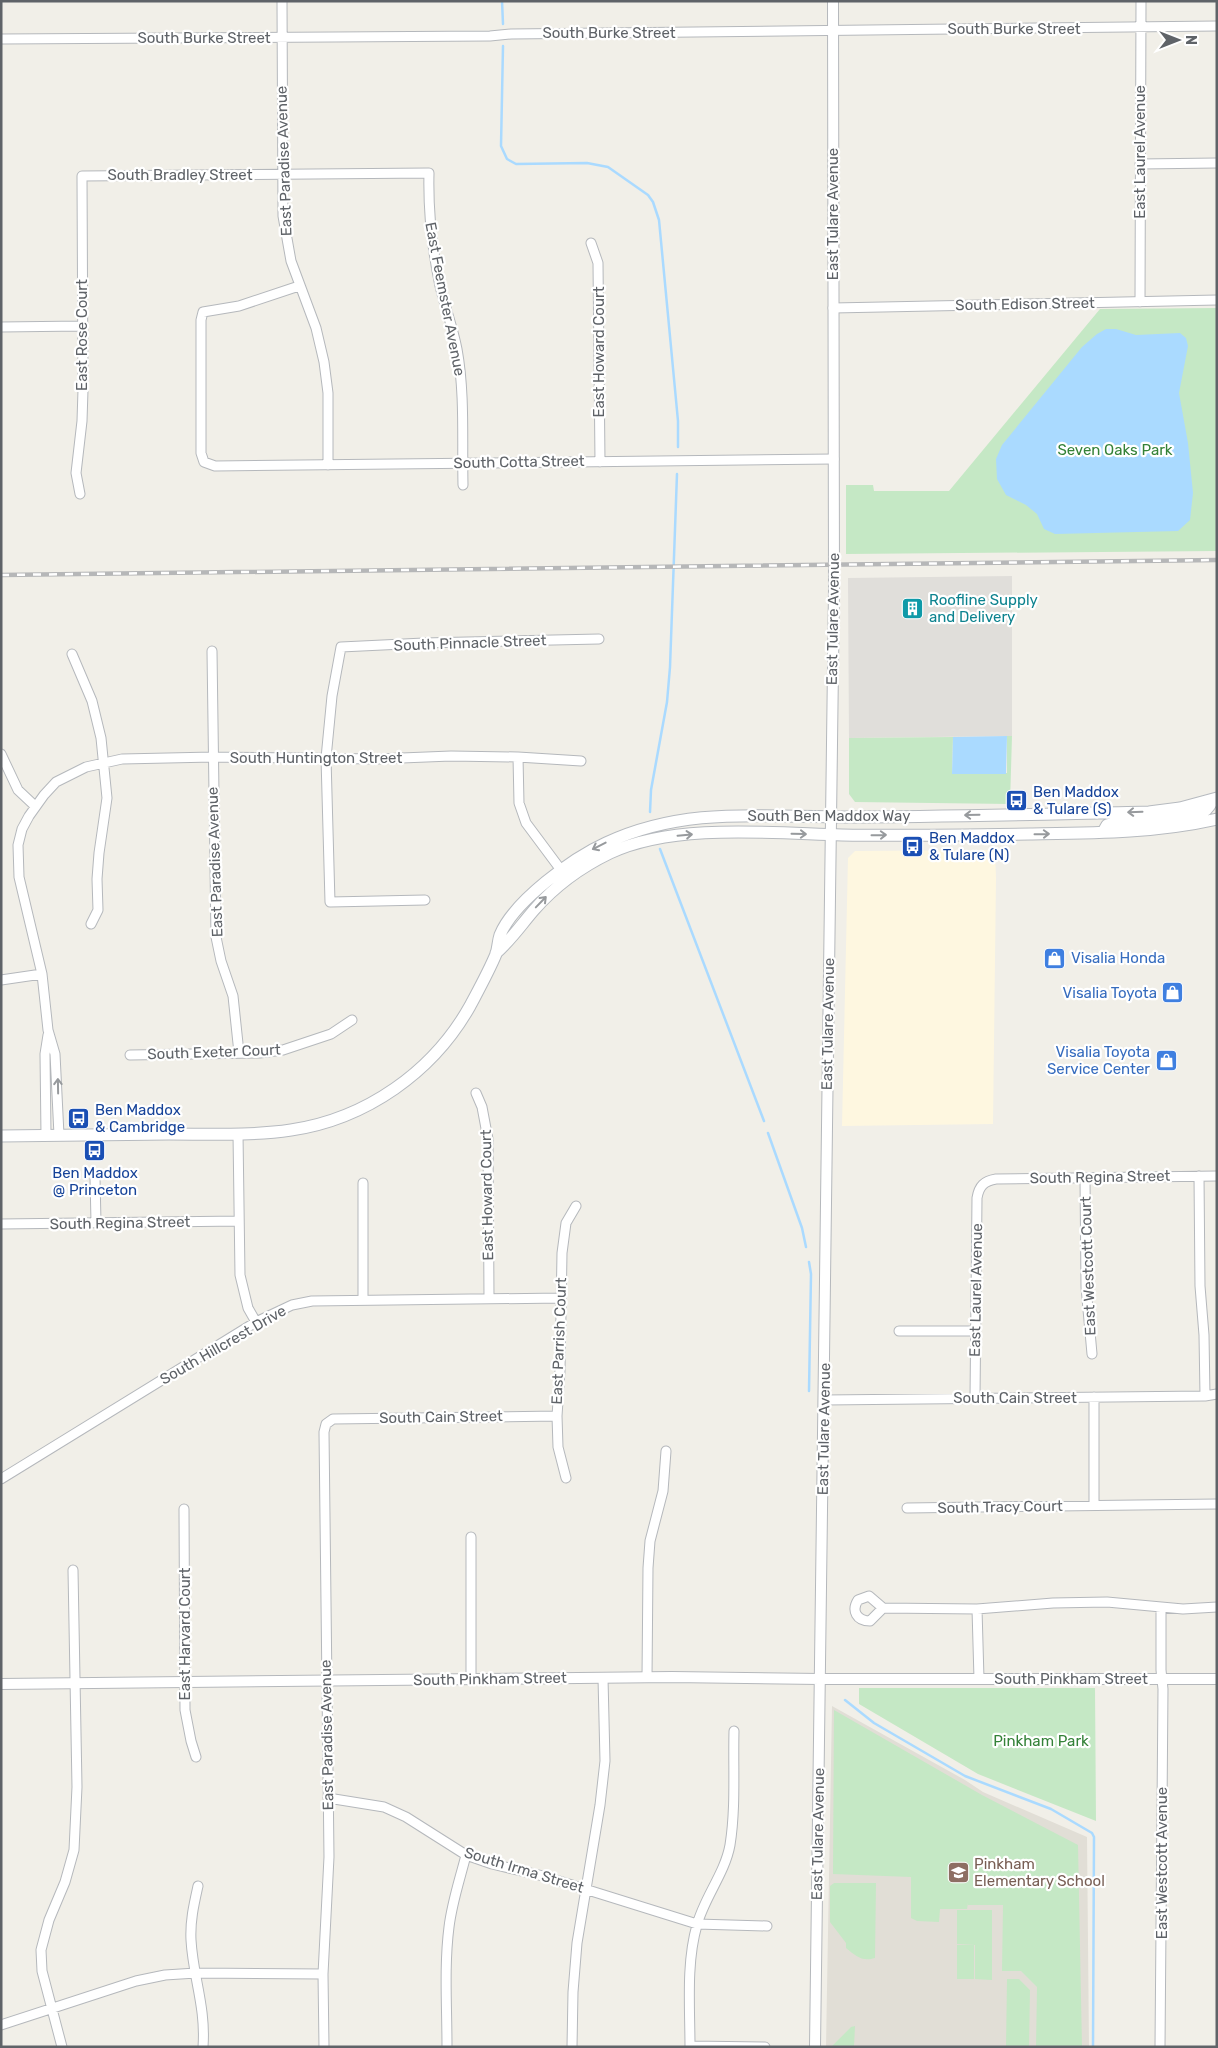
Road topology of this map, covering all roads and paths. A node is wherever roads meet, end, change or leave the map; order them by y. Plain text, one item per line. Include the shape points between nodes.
1 (282, 1) edge
2 (833, 1) edge
3 (1141, 1) edge
4 (1217, 26) edge
5 (1141, 27) junction
6 (833, 30) junction
7 (282, 37) junction
8 (1, 39) edge
9 (1217, 163) edge
10 (1140, 164) junction
11 (428, 173) joint
12 (282, 174) junction
13 (82, 176) joint
14 (591, 243) dead end
15 (299, 286) junction
16 (1217, 300) edge
17 (1140, 302) junction
18 (833, 308) junction
19 (82, 326) junction
20 (1, 327) edge
21 (834, 459) junction
22 (600, 462) junction
23 (462, 463) junction
24 (328, 465) junction
25 (463, 485) dead end
26 (80, 494) dead end
27 (599, 639) dead end
28 (212, 651) dead end
29 (72, 654) dead end
30 (1, 754) edge
31 (518, 757) junction
32 (213, 758) junction
33 (326, 758) junction
34 (581, 761) dead end
35 (104, 762) junction
36 (1215, 799) edge
37 (35, 806) junction
38 (831, 817) junction
39 (1217, 819) edge
40 (1103, 832) junction
41 (831, 835) junction
42 (561, 870) junction
43 (425, 900) dead end
44 (91, 924) dead end
45 (496, 953) junction
46 (42, 974) junction
47 (1, 980) edge
48 (352, 1020) dead end
49 (48, 1030) junction
50 (239, 1053) junction
51 (130, 1055) dead end
52 (476, 1093) dead end
53 (238, 1134) junction
54 (46, 1135) junction
55 (58, 1135) junction
56 (1, 1136) edge
57 (1199, 1176) junction
58 (1217, 1176) edge
59 (95, 1178) dead end
60 (1085, 1178) junction
61 (363, 1183) dead end
62 (984, 1183) joint
63 (576, 1206) dead end
64 (239, 1221) junction
65 (96, 1222) junction
66 (1, 1224) edge
67 (489, 1298) junction
68 (561, 1298) junction
69 (363, 1300) junction
70 (256, 1322) junction
71 (899, 1331) dead end
72 (975, 1331) junction
73 (1092, 1354) dead end
74 (1217, 1394) edge
75 (1205, 1396) junction
76 (1094, 1397) junction
77 (975, 1398) junction
78 (825, 1400) junction
79 (1217, 1400) edge
80 (557, 1416) junction
81 (326, 1424) joint
82 (666, 1451) dead end
83 (566, 1478) dead end
84 (1, 1479) edge
85 (1217, 1504) edge
86 (1094, 1505) junction
87 (907, 1508) dead end
88 (184, 1509) dead end
89 (471, 1537) dead end
90 (73, 1570) dead end
91 (1161, 1607) junction
92 (1217, 1607) edge
93 (882, 1608) dead end
94 (977, 1609) junction
95 (603, 1678) junction
96 (647, 1678) junction
97 (1217, 1678) edge
98 (471, 1679) junction
99 (820, 1679) junction
100 (979, 1679) junction
101 (1162, 1679) junction
102 (326, 1680) junction
103 (185, 1682) junction
104 (74, 1683) junction
105 (1, 1684) edge
106 (734, 1731) dead end
107 (196, 1757) dead end
108 (328, 1798) junction
109 (466, 1856) junction
110 (198, 1886) dead end
111 (586, 1889) junction
112 (697, 1924) junction
113 (767, 1926) dead end
114 (196, 1973) junction
115 (323, 1974) junction
116 (51, 2010) junction
117 (1, 2025) edge
118 (690, 2046) edge
119 (765, 2046) edge
120 (62, 2047) edge
121 (203, 2047) edge
122 (324, 2047) edge
123 (447, 2047) edge
124 (572, 2047) edge
125 (815, 2047) edge
126 (1160, 2047) edge

1 - 7 street, East Paradise Avenue
2 - 6 street, East Tulare Avenue
3 - 5 street, East Laurel Avenue
4 - 5 street, South Burke Street
5 - 6 street, South Burke Street
5 - 10 street, East Laurel Avenue
6 - 7 street, South Burke Street
6 - 18 street, East Tulare Avenue
7 - 8 street, South Burke Street
7 - 12 street, East Paradise Avenue
9 - 10 street
10 - 17 street, East Laurel Avenue
11 - 12 street, South Bradley Street
11 - 23 street, East Feemster Avenue via 431,244 457,347 461,380
12 - 13 street, South Bradley Street
12 - 15 street, East Paradise Avenue via 285,235
13 - 19 street, East Rose Court
14 - 22 street, East Howard Court via 598,263
15 - 24 street, East Paradise Avenue via 316,328 324,362 328,393
15 - 24 street, South Cotta Street via 239,306 204,312 201,453 204,462 215,466
16 - 17 street, South Edison Street
17 - 18 street, South Edison Street
18 - 21 street, East Tulare Avenue
19 - 20 street
19 - 26 street, East Rose Court via 82,421 76,473
21 - 22 street, South Cotta Street
21 - 38 street, East Tulare Avenue
22 - 23 street, South Cotta Street
23 - 24 street, South Cotta Street
23 - 25 street, East Feemster Avenue
27 - 33 street, South Pinnacle Street via 341,648
28 - 32 street, East Paradise Avenue
29 - 35 street via 92,701
30 - 37 street via 18,790
31 - 33 street, South Huntington Street
31 - 34 street, South Huntington Street
31 - 42 street via 519,802 526,824
32 - 33 street, South Huntington Street
32 - 35 street, South Huntington Street
32 - 50 street, East Paradise Avenue via 216,937 234,996
33 - 43 street via 330,902
35 - 37 street, South Huntington Street via 56,782
35 - 44 street via 107,798 99,853 98,910
36 -> 38 main road, South Ben Maddox Way via 1149,812
36 - 40 main road via 1201,813 1113,823 1107,825
37 - 46 street via 22,829 18,861
38 - 41 street, East Tulare Avenue
38 -> 42 main road, South Ben Maddox Way via 712,816 672,821 630,832 585,853
39 - 40 main road, South Ben Maddox Way via 1153,831
41 -> 40 main road, South Ben Maddox Way
45 -> 41 main road, South Ben Maddox Way via 511,940 538,905 564,882 598,860 634,844 703,834
41 - 78 street, East Tulare Avenue
42 - 45 main road, South Ben Maddox Way via 515,913 500,934
45 - 53 main road, South Ben Maddox Way via 471,1004 449,1038 394,1089 359,1110 325,1123 287,1131
46 - 47 street
46 - 49 street
48 - 50 street, South Exeter Court via 331,1034 299,1046
49 - 54 street via 45,1054
55 -> 49 street via 57,1068
50 - 51 street, South Exeter Court
52 - 67 street, East Howard Court via 488,1139
53 - 55 main road, South Ben Maddox Way
53 - 64 street
54 - 55 main road, South Ben Maddox Way
54 - 56 main road, South Ben Maddox Way
57 - 58 street, South Regina Street
57 - 60 street, South Regina Street
57 - 75 street
59 - 65 street
60 - 62 street, South Regina Street via 996,1179
60 - 73 street, East Westcott Court via 1086,1286
61 - 69 street
62 - 72 street, East Laurel Avenue via 979,1187 977,1198
63 - 68 street, East Parrish Court via 566,1223
64 - 65 street, South Regina Street
64 - 70 street via 240,1276 248,1308
65 - 66 street, South Regina Street
67 - 68 street, South Hillcrest Drive
67 - 69 street, South Hillcrest Drive
68 - 80 street, East Parrish Court
69 - 70 street, South Hillcrest Drive via 312,1301 292,1305
70 - 84 street, South Hillcrest Drive
71 - 72 street
72 - 77 street, East Laurel Avenue
74 - 75 street, South Cain Street
75 - 76 street, South Cain Street
75 - 79 street, South Cain Street
76 - 77 street, South Cain Street
76 - 86 street
77 - 78 street, South Cain Street
78 - 99 street, East Tulare Avenue
80 - 81 street, South Cain Street via 333,1419
80 - 83 street, East Parrish Court via 558,1447
81 - 102 street, East Paradise Avenue
82 - 96 street via 663,1491 650,1541
85 - 86 street, South Tracy Court
86 - 87 street, South Tracy Court
88 - 103 street, East Harvard Court
89 - 98 street
90 - 104 street
91 - 92 street
91 - 94 street via 1107,1602
91 - 101 street, South Pinkham Street
93 - 94 street
94 - 100 street, South Pinkham Street
95 - 96 street, South Pinkham Street
95 - 98 street, South Pinkham Street
95 - 111 street via 605,1761
96 - 99 street, South Pinkham Street
97 - 101 street, South Pinkham Street
98 - 102 street, South Pinkham Street
99 - 100 street, South Pinkham Street
99 - 125 street, East Tulare Avenue
100 - 101 street, South Pinkham Street
101 - 126 street, East Westcott Avenue
102 - 103 street, South Pinkham Street
102 - 108 street, East Paradise Avenue
103 - 104 street, South Pinkham Street
103 - 107 street, East Harvard Court via 185,1710
104 - 105 street, South Pinkham Street
104 - 116 street via 77,1787 74,1850 41,1950
106 - 112 street via 729,1847
108 - 109 street, South Irma Street via 384,1807 406,1817
108 - 115 street, East Paradise Avenue via 328,1901
109 - 111 street, South Irma Street
109 - 123 street via 449,1927
110 - 114 street via 191,1922
111 - 112 street, South Irma Street
111 - 124 street via 577,1943
112 - 113 street, South Irma Street
112 - 118 street via 691,1964
114 - 115 street
114 - 116 street via 136,1981
114 - 121 street via 204,2027
115 - 122 street, East Paradise Avenue
116 - 117 street
116 - 120 street
118 - 119 street

